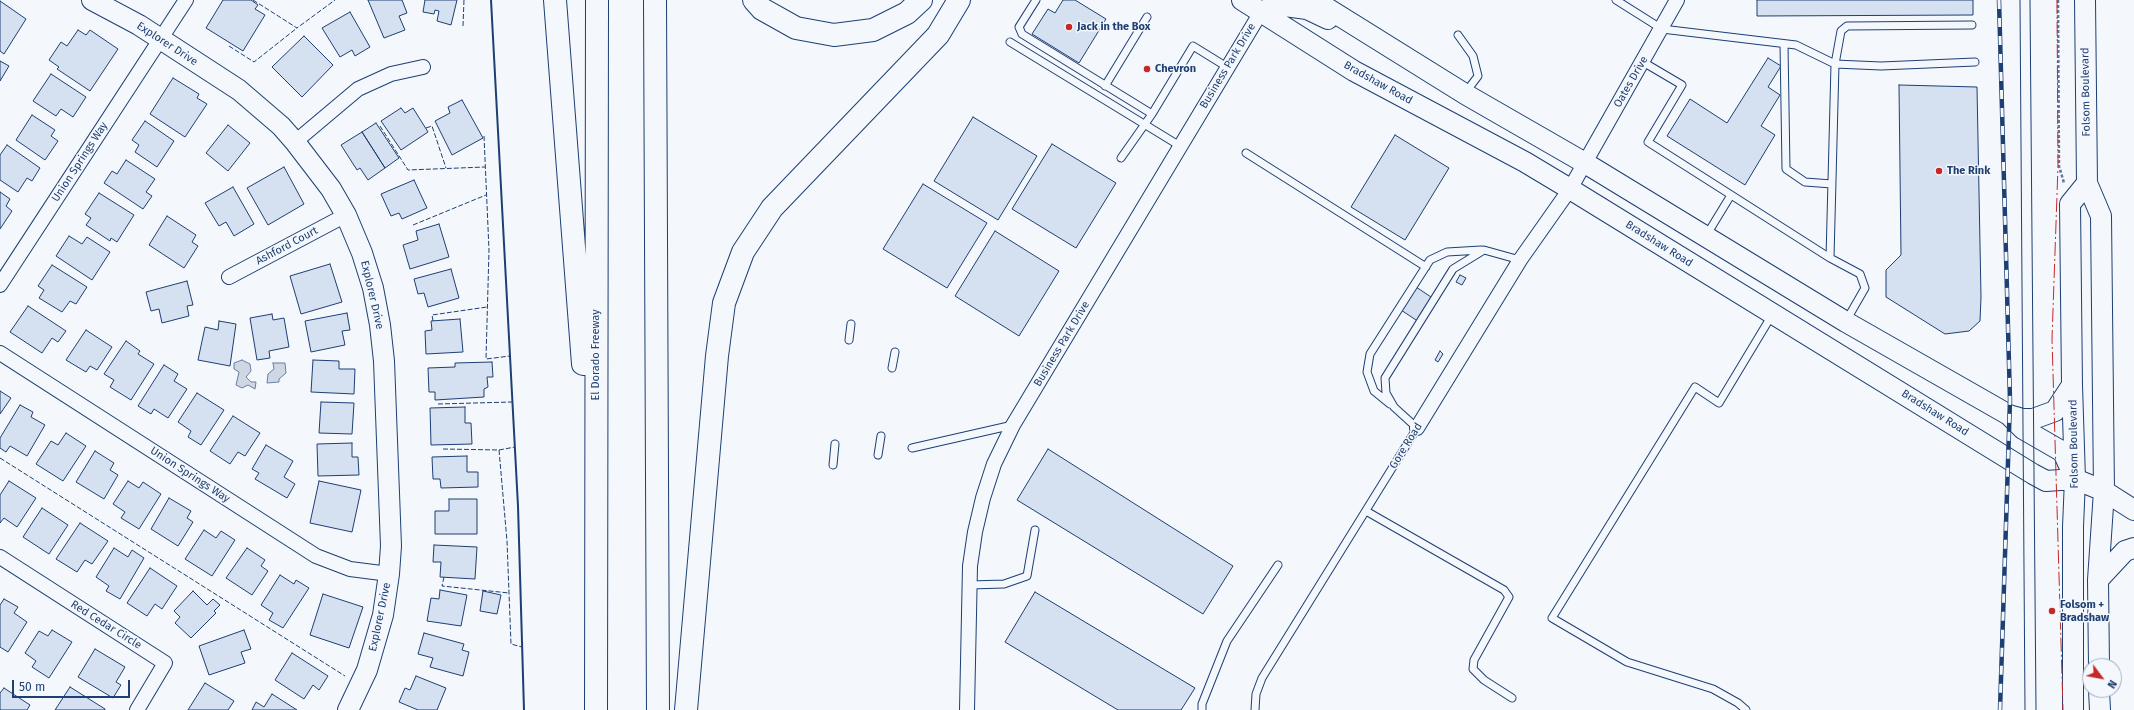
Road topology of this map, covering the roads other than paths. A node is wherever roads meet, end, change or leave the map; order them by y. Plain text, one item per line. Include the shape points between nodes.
1 (92, 0) edge
2 (186, 0) edge
3 (555, 0) edge
4 (597, 0) edge
5 (655, 0) edge
6 (754, 0) edge
7 (921, 0) edge
8 (959, 0) edge
9 (1036, 0) edge
10 (1242, 0) edge
11 (1314, 0) edge
12 (1616, 0) edge
13 (1677, 0) edge
14 (2085, 0) edge
15 (1261, 12) junction
16 (1147, 17) dead end
17 (1972, 25) dead end
18 (1662, 29) junction
19 (1458, 35) dead end
20 (160, 39) junction
21 (1010, 42) dead end
22 (1784, 44) junction
23 (1386, 45) junction
24 (1643, 62) junction
25 (1975, 62) dead end
26 (1835, 64) junction
27 (423, 67) dead end
28 (1227, 67) junction
29 (1105, 86) junction
30 (1465, 94) junction
31 (1152, 114) junction
32 (1144, 125) junction
33 (295, 142) junction
34 (1180, 146) junction
35 (1246, 153) dead end
36 (1121, 158) dead end
37 (1584, 163) junction
38 (2087, 183) junction
39 (1832, 184) junction
40 (1570, 189) junction
41 (1731, 195) junction
42 (346, 215) junction
43 (1706, 236) junction
44 (1484, 250) junction
45 (1830, 258) junction
46 (1520, 260) junction
47 (1426, 267) junction
48 (229, 277) dead end
49 (0, 285) edge
50 (1773, 314) junction
51 (1846, 322) junction
52 (851, 324) dead end
53 (849, 340) dead end
54 (895, 352) dead end
55 (0, 353) edge
56 (892, 368) dead end
57 (2072, 385) junction
58 (1394, 407) junction
59 (2009, 415) junction
60 (1013, 425) junction
61 (1417, 428) junction
62 (881, 436) dead end
63 (835, 444) dead end
64 (912, 448) dead end
65 (878, 455) dead end
66 (833, 465) dead end
67 (2075, 479) junction
68 (2104, 491) junction
69 (2134, 510) edge
70 (1366, 512) junction
71 (595, 530) junction
72 (1035, 530) dead end
73 (2134, 548) edge
74 (0, 557) edge
75 (1278, 565) dead end
76 (390, 574) junction
77 (2098, 580) junction
78 (970, 585) junction
79 (2099, 658) edge
80 (1512, 698) dead end
81 (2099, 698) edge
82 (137, 710) edge
83 (348, 710) edge
84 (596, 710) edge
85 (658, 710) edge
86 (686, 710) edge
87 (967, 710) edge
88 (1202, 710) edge
89 (1255, 710) edge
90 (1746, 710) edge
91 (2073, 710) edge
92 (2100, 710) edge

1 - 20 main road, Explorer Drive
2 - 20 street, Union Springs Way
3 - 71 highway
4 - 71 highway, El Dorado Freeway
5 - 85 highway
6 - 7 highway via 762,9 796,28 834,35 873,30 907,13
8 - 86 highway via 938,35 772,208 743,252 724,303 717,356
9 - 29 lane via 1019,27 1022,34
10 - 15 main road, Bradshaw Road
11 - 23 main road
12 - 18 lane
13 - 18 street, Oates Drive
14 - 38 main road, Folsom Boulevard
15 - 23 main road via 1272,7 1307,9
15 - 28 street, Business Park Drive
15 - 40 main road, Bradshaw Road via 1354,71 1525,162
16 - 29 lane
17 - 26 lane via 1847,26 1841,31
18 - 22 lane
18 - 24 street, Oates Drive
19 - 30 lane via 1472,56 1478,76
20 - 33 main road, Explorer Drive via 254,101
20 - 49 street, Union Springs Way
21 - 32 lane
22 - 26 lane via 1796,45
22 - 39 lane via 1786,169 1805,182
23 - 30 main road
24 - 37 street, Oates Drive
24 - 41 lane via 1682,85 1648,142
25 - 26 lane via 1881,66
26 - 39 lane
27 - 33 street via 391,74 358,89
28 - 31 lane via 1193,46
28 - 34 street, Business Park Drive
29 - 31 lane
30 - 37 main road
31 - 32 lane
32 - 34 lane
32 - 36 lane
33 - 42 main road, Explorer Drive via 324,179
34 - 60 street, Business Park Drive
35 - 47 lane
37 - 40 street, Oates Drive
37 - 43 main road
38 - 57 main road, Folsom Boulevard via 2070,204
38 - 68 main road, Folsom Boulevard via 2101,216
39 - 45 lane
40 - 46 street, Gore Road
40 - 50 main road, Bradshaw Road
41 - 43 lane
41 - 45 lane
42 - 48 street, Ashford Court
42 - 76 main road, Explorer Drive via 373,288 380,324 391,525
43 - 51 main road
44 - 46 lane
44 - 47 lane via 1446,252 1430,260
44 - 58 lane via 1453,269 1385,378 1386,393
45 - 51 lane via 1860,274 1865,288
46 - 61 street, Gore Road
47 - 58 lane via 1370,354 1367,372 1374,391
50 - 67 main road, Bradshaw Road via 2046,481
50 - 90 lane via 1719,403 1695,387 1552,618 1627,662 1713,689
51 - 59 main road
52 - 53 lane
54 - 56 lane
55 - 76 street, Union Springs Way via 316,556 350,569
57 - 59 main road via 2055,411 2033,419
57 - 67 main road, Folsom Boulevard
58 - 61 lane
59 - 67 main road via 2023,429 2063,452
60 - 64 lane
60 - 78 street, Business Park Drive via 994,464 983,498 975,532
61 - 70 lane, Gore Road
62 - 65 lane
63 - 66 lane
67 - 68 main road, Bradshaw Road
67 - 91 main road, Folsom Boulevard
68 - 69 main road, Bradshaw Road
68 - 77 main road, Folsom Boulevard
70 - 80 lane via 1504,590 1509,597 1474,660 1473,669 1484,680
70 - 89 lane, Gore Road via 1262,678 1256,694
71 - 84 highway, El Dorado Freeway
72 - 78 lane via 1027,576 1004,584
73 - 77 main road via 2125,552
74 - 82 street, Red Cedar Circle via 165,663
75 - 88 lane via 1227,641 1202,704
76 - 83 main road, Explorer Drive via 373,653
77 - 79 main road, Folsom Boulevard
78 - 87 street, Business Park Drive
81 - 92 main road

